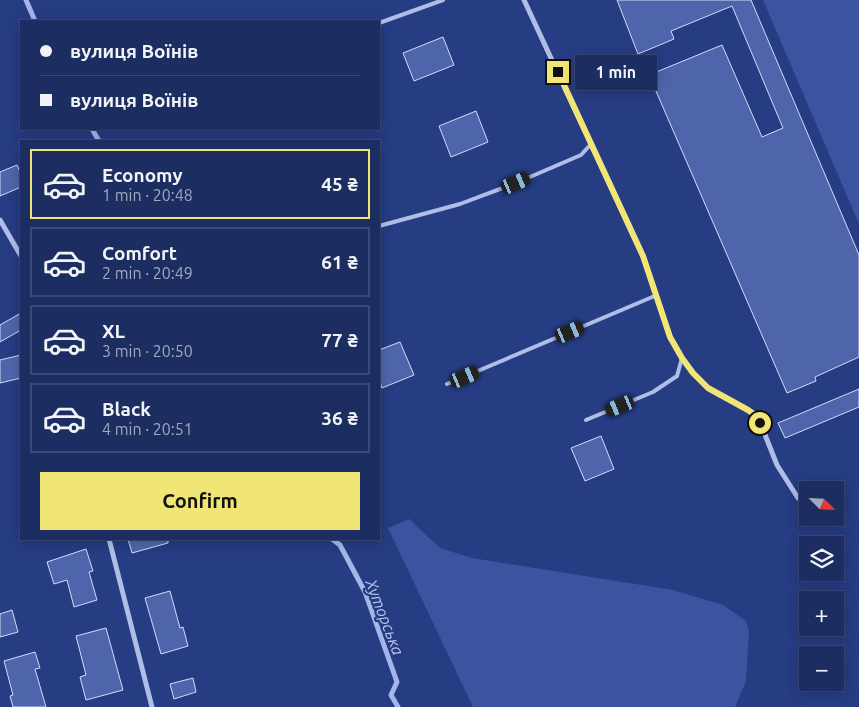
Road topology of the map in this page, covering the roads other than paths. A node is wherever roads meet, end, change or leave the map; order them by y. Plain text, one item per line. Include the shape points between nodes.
1 (443, 0) edge
2 (524, 0) edge
3 (380, 23) edge
4 (591, 144) junction
5 (0, 220) edge
6 (380, 226) edge
7 (20, 254) edge
8 (657, 295) junction
9 (682, 358) junction
10 (447, 384) dead end
11 (586, 420) dead end
12 (798, 498) dead end
13 (110, 540) edge
14 (152, 707) edge

1 - 3 lane
2 - 4 street
4 - 6 lane via 581,155 460,204
4 - 8 street via 643,256
5 - 7 street
8 - 9 street via 670,337
8 - 10 lane
9 - 11 lane via 677,376 653,392
9 - 12 street via 708,388 758,417 777,465
13 - 14 street

